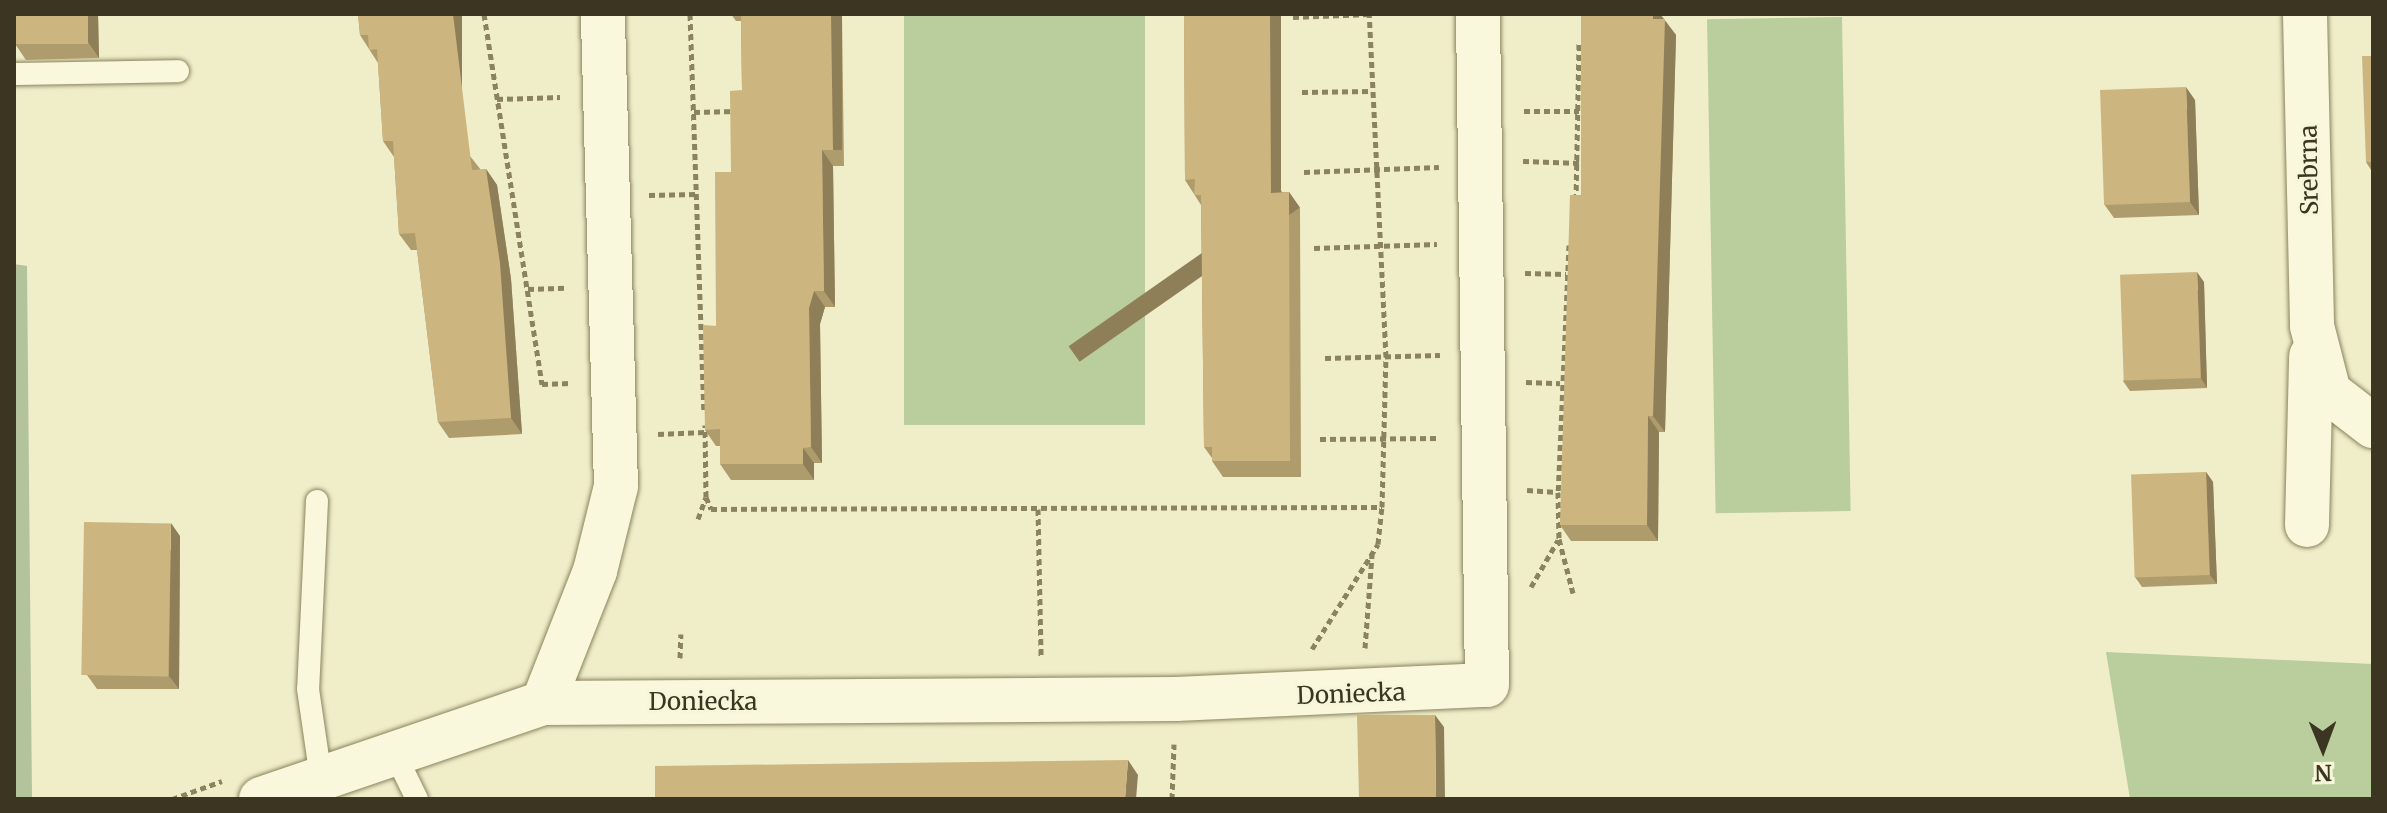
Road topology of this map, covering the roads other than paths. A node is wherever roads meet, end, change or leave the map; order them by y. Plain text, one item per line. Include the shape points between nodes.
1 (603, 14) edge
2 (1478, 14) edge
3 (2305, 14) edge
4 (178, 71) dead end
5 (14, 74) edge
6 (2312, 326) junction
7 (2373, 426) edge
8 (317, 501) dead end
9 (2307, 525) dead end
10 (543, 703) junction
11 (394, 752) junction
12 (321, 778) junction
13 (248, 787) edge
14 (417, 799) edge

1 - 10 street via 616,486 595,571
2 - 10 street, Doniecka via 1499,163 1481,244 1487,685 1176,699
3 - 6 street, Srebrna
4 - 5 lane
6 - 7 street, Srebrna via 2329,392
6 - 9 street, Srebrna
8 - 12 lane via 308,689
10 - 11 street, Doniecka
11 - 12 street, Doniecka
11 - 14 lane
12 - 13 street, Doniecka

